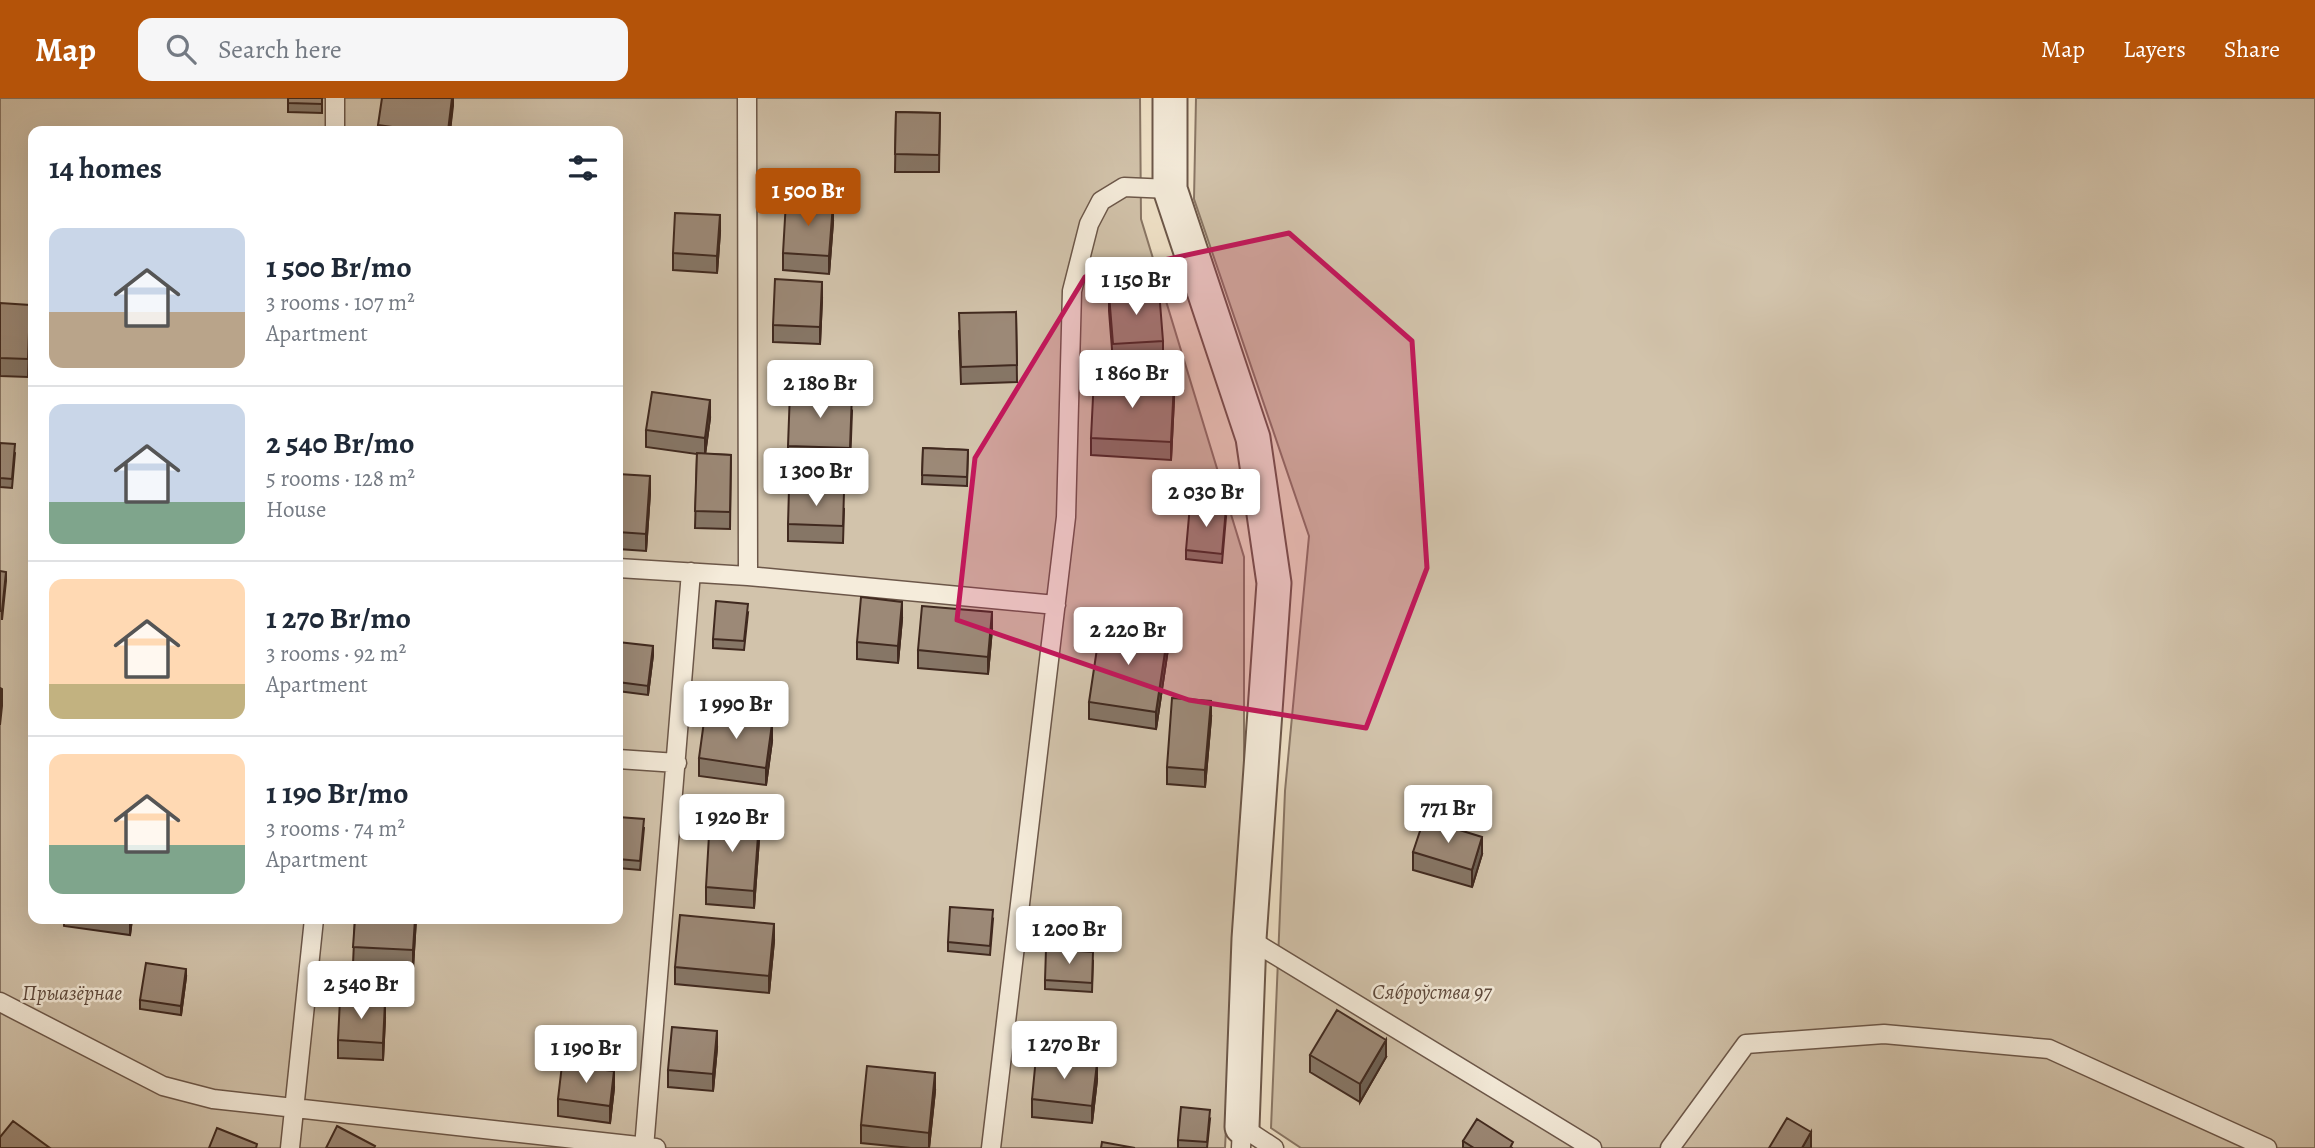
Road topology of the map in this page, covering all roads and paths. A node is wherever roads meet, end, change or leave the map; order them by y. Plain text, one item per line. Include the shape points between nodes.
1 (335, 98) edge
2 (747, 98) edge
3 (1170, 98) edge
4 (335, 126) edge
5 (1170, 189) junction
6 (623, 568) edge
7 (691, 572) junction
8 (748, 576) junction
9 (1056, 605) junction
10 (623, 759) edge
11 (677, 764) junction
12 (314, 924) edge
13 (1249, 939) junction
14 (0, 1002) edge
15 (296, 1108) junction
16 (1241, 1137) edge
17 (290, 1148) edge
18 (648, 1148) edge
19 (991, 1148) edge
20 (1274, 1148) edge
21 (1592, 1148) edge
22 (1670, 1148) edge
23 (2267, 1148) edge

1 - 4 lane
2 - 8 lane
3 - 5 street
5 - 9 lane via 1124,187 1101,201 1089,224 1072,291 1066,517
5 - 13 street via 1253,438 1274,583
6 - 7 lane
7 - 8 lane
7 - 11 lane
8 - 9 lane
9 - 19 lane
10 - 11 lane
11 - 18 lane
12 - 15 lane
13 - 16 street
13 - 21 lane
14 - 15 lane via 163,1086 213,1099
15 - 17 lane
15 - 18 lane
16 - 20 lane
22 - 23 lane via 1745,1045 1884,1034 2049,1049

